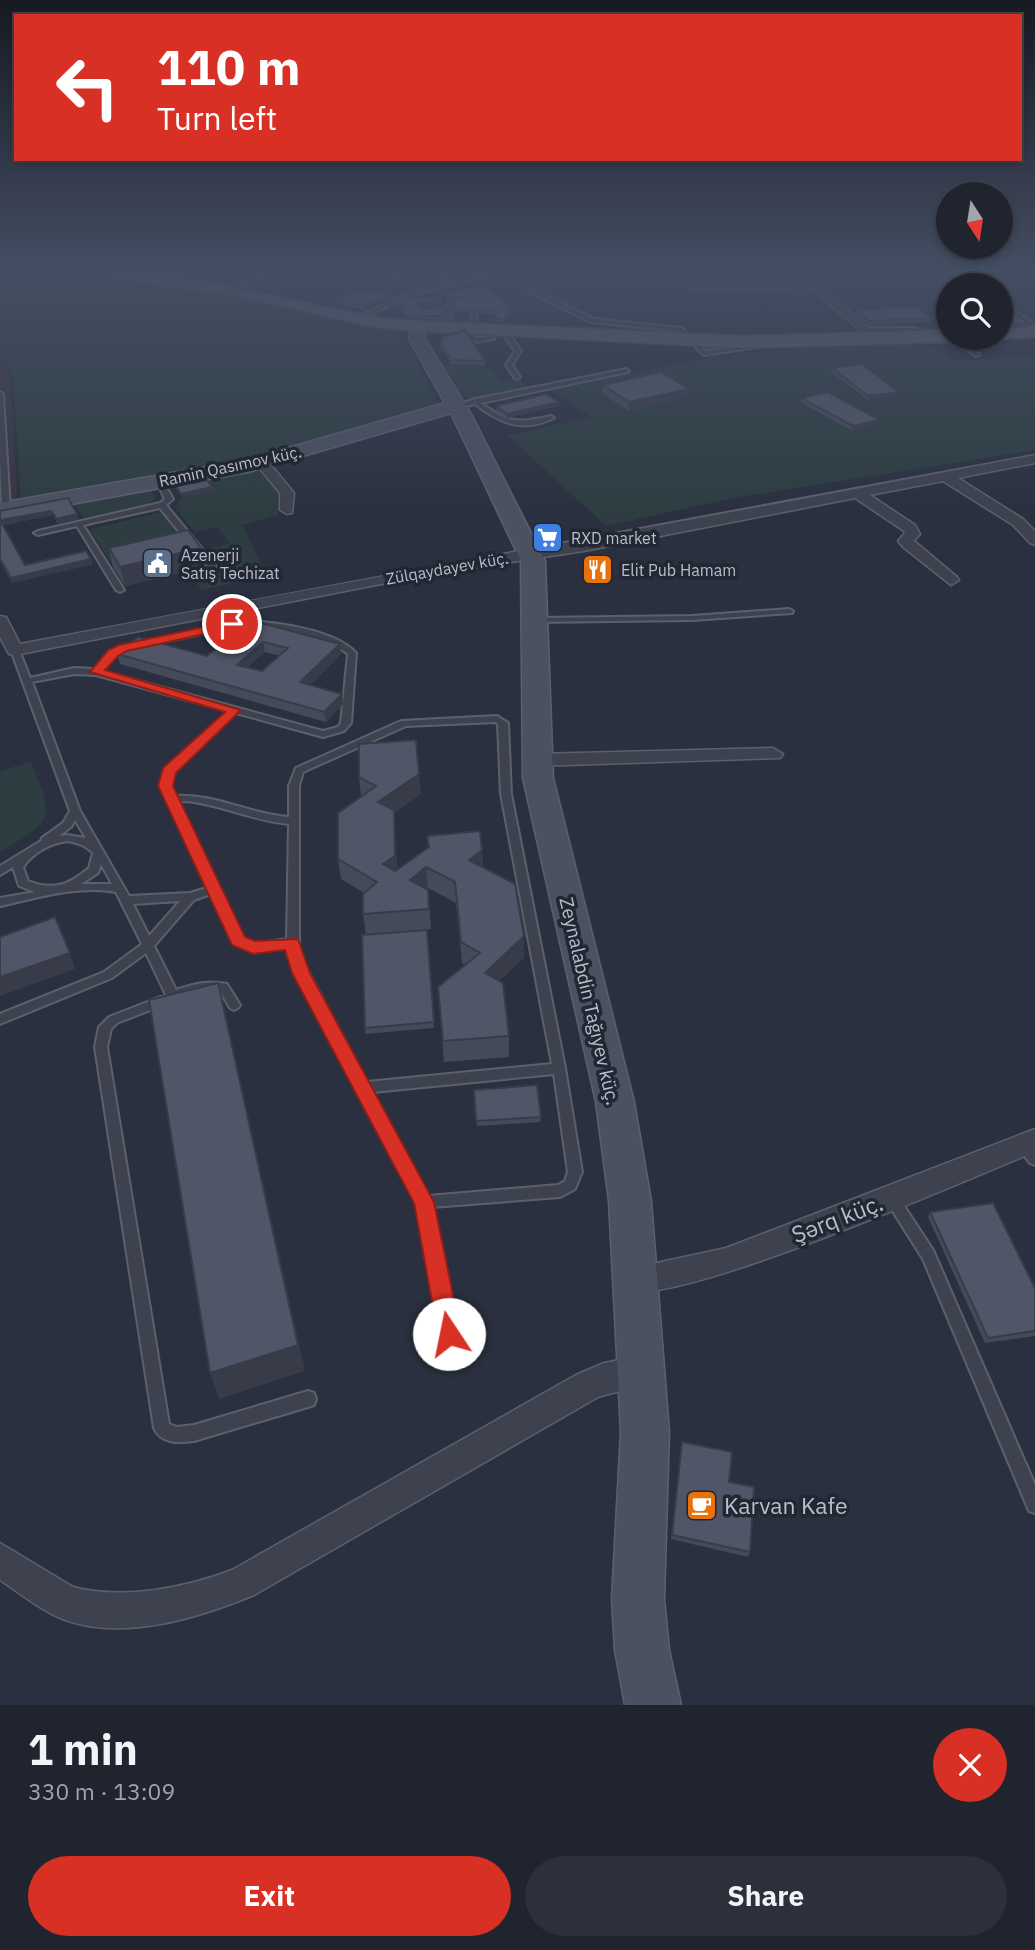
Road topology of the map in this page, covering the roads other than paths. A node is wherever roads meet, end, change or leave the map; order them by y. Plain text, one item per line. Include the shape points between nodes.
1 (427, 353) edge
2 (517, 353) edge
3 (974, 353) edge
4 (977, 355) dead end
5 (626, 371) dead end
6 (517, 377) dead end
7 (0, 394) edge
8 (466, 404) junction
9 (551, 418) dead end
10 (1035, 459) edge
11 (261, 463) junction
12 (947, 477) junction
13 (160, 482) junction
14 (859, 494) junction
15 (3, 502) edge
16 (162, 505) junction
17 (287, 510) dead end
18 (79, 524) junction
19 (38, 533) dead end
20 (1035, 540) edge
21 (531, 554) junction
22 (213, 568) dead end
23 (951, 580) dead end
24 (120, 590) edge
25 (789, 611) dead end
26 (535, 620) junction
27 (0, 621) edge
28 (15, 650) junction
29 (96, 672) junction
30 (26, 681) junction
31 (234, 710) junction
32 (773, 754) dead end
33 (537, 760) junction
34 (171, 799) junction
35 (75, 811) junction
36 (294, 821) junction
37 (32, 850) junction
38 (97, 852) junction
39 (0, 872) edge
40 (60, 889) junction
41 (215, 889) junction
42 (123, 895) junction
43 (190, 897) junction
44 (0, 902) edge
45 (292, 943) junction
46 (148, 944) junction
47 (173, 996) junction
48 (234, 1005) dead end
49 (0, 1019) edge
50 (559, 1068) junction
51 (363, 1088) junction
52 (1031, 1148) edge
53 (891, 1196) junction
54 (424, 1202) junction
55 (634, 1280) junction
56 (449, 1334) dead end
57 (641, 1371) junction
58 (307, 1399) dead end
59 (1035, 1505) edge
60 (0, 1560) edge
61 (653, 1705) edge

1 - 8 street, Zeynalabdin Tağıyev küç.
2 - 6 lane via 509,365
3 - 4 lane
5 - 8 lane
7 - 15 lane
8 - 9 lane via 507,424
8 - 11 street, Ramin Qasımov küç.
8 - 21 street, Zeynalabdin Tağıyev küç.
10 - 12 street, Zülqaydayev küç.
11 - 13 street, Ramin Qasımov küç.
11 - 17 street via 287,492
12 - 14 street, Zülqaydayev küç.
12 - 20 street via 1018,522
13 - 15 street, Ramin Qasımov küç.
13 - 16 lane via 169,499
14 - 21 street, Zülqaydayev küç.
14 - 23 street via 910,528 913,534 908,544
16 - 18 lane
16 - 22 lane
18 - 19 lane
18 - 24 lane
21 - 26 street, Zeynalabdin Tağıyev küç.
21 - 28 street, Zülqaydayev küç.
25 - 26 lane
26 - 33 street, Zeynalabdin Tağıyev küç.
27 - 28 street
28 - 30 lane
29 - 30 lane via 74,671
29 - 31 lane
29 - 31 lane via 123,648 242,623 341,643 352,653 346,723 341,729 311,732
30 - 35 lane
31 - 34 lane via 169,772 165,786
32 - 33 street
33 - 55 street, Zeynalabdin Tağıyev küç. via 542,800 623,1147
34 - 36 lane via 205,799 254,817
34 - 41 lane
35 - 37 lane via 67,825
35 - 38 lane
36 - 45 lane
36 - 50 lane via 296,776 308,766 415,721 497,719 503,723 506,794
37 - 38 lane via 71,838 92,845
37 - 39 lane
37 - 40 lane via 18,867 23,883 33,889
38 - 40 lane via 94,870
38 - 42 lane
40 - 42 lane via 93,885
40 - 44 lane
41 - 43 lane
41 - 45 lane via 238,941 253,948
42 - 43 lane
42 - 46 lane
43 - 46 lane
45 - 51 lane via 301,973
46 - 47 lane
46 - 49 lane via 108,975
47 - 48 lane via 213,985 223,987
47 - 58 lane via 113,1020 105,1027 101,1047 162,1428 178,1435 194,1433
50 - 51 lane
50 - 54 lane via 574,1155 570,1185 560,1191
51 - 54 lane
52 - 53 street, Şərq küç.
53 - 55 street, Şərq küç. via 726,1261 663,1278
53 - 59 lane via 928,1255
54 - 56 lane
55 - 57 street, Zeynalabdin Tağıyev küç.
57 - 60 street via 587,1386 242,1583 196,1601 152,1608 86,1608 65,1602
57 - 61 street, Zeynalabdin Tağıyev küç. via 645,1482 638,1599

